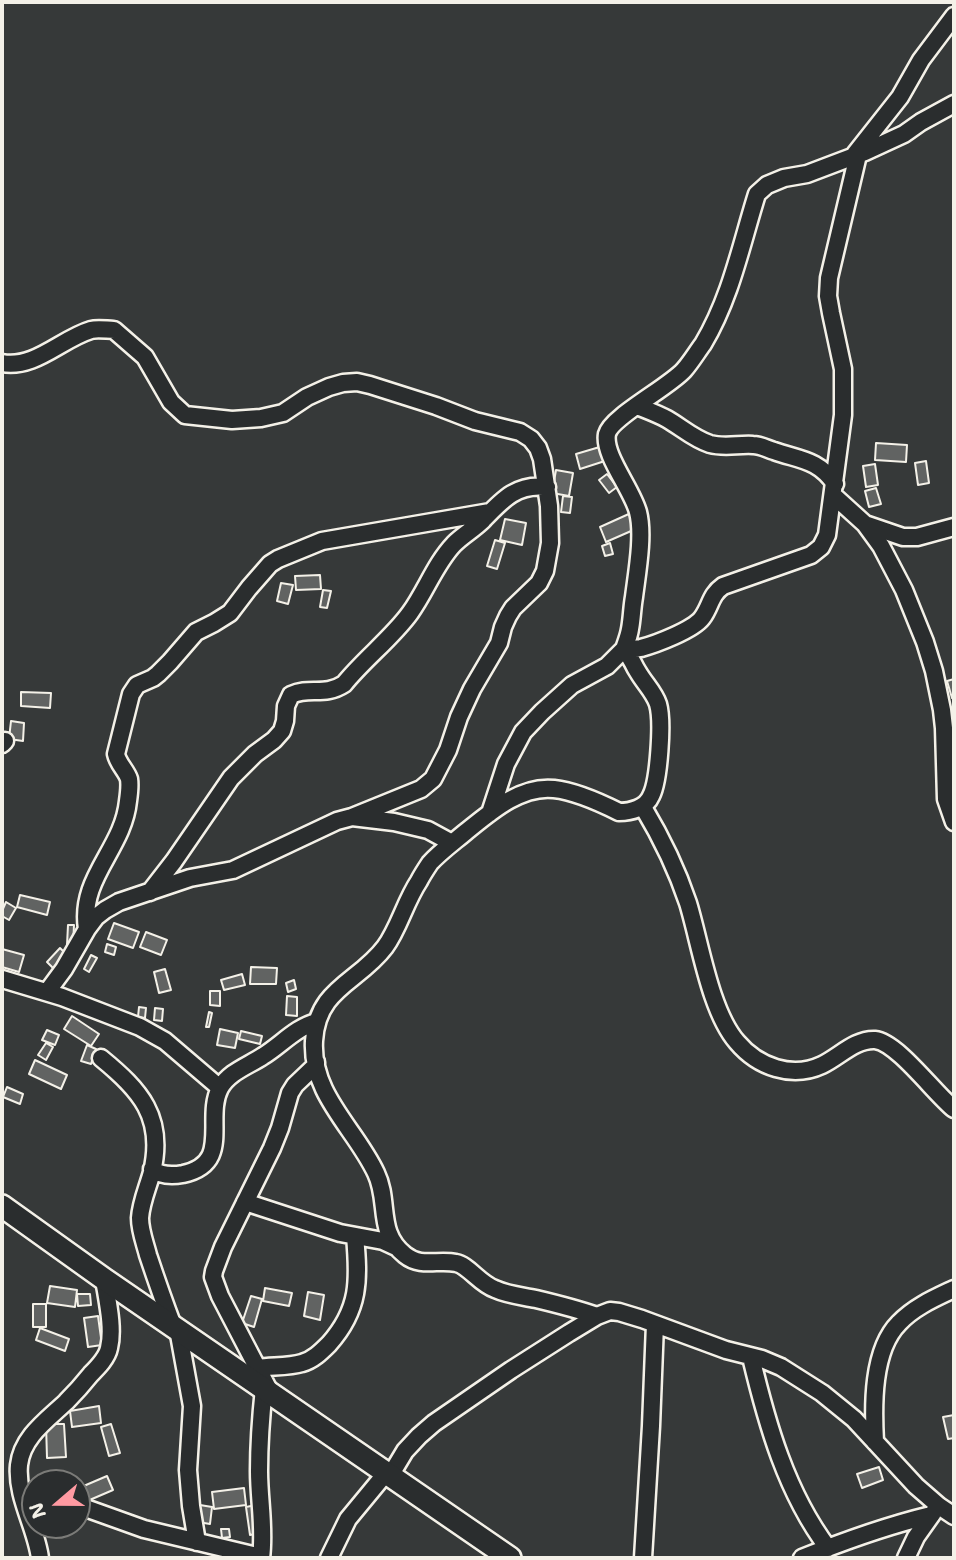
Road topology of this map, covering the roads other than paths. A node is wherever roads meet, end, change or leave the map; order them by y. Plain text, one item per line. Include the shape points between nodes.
1 (954, 16) edge
2 (954, 104) edge
3 (855, 156) junction
4 (2, 363) edge
5 (637, 406) junction
6 (547, 487) junction
7 (834, 489) junction
8 (489, 512) junction
9 (865, 524) junction
10 (954, 527) edge
11 (624, 649) junction
12 (643, 807) junction
13 (490, 813) junction
14 (352, 817) junction
15 (954, 822) edge
16 (452, 843) junction
17 (150, 892) junction
18 (87, 929) junction
19 (2, 979) edge
20 (47, 992) junction
21 (317, 1022) junction
22 (101, 1058) dead end
23 (316, 1062) junction
24 (220, 1088) junction
25 (954, 1108) edge
26 (152, 1170) junction
27 (245, 1202) junction
28 (2, 1206) edge
29 (355, 1236) junction
30 (396, 1247) junction
31 (104, 1279) junction
32 (954, 1289) edge
33 (597, 1316) junction
34 (655, 1324) junction
35 (176, 1327) junction
36 (751, 1357) junction
37 (258, 1368) junction
38 (267, 1390) junction
39 (875, 1442) junction
40 (21, 1469) edge
41 (388, 1475) junction
42 (91, 1510) edge
43 (935, 1510) junction
44 (954, 1516) edge
45 (37, 1539) edge
46 (197, 1542) junction
47 (828, 1548) junction
48 (909, 1556) edge
49 (40, 1558) edge
50 (261, 1558) edge
51 (329, 1558) edge
52 (510, 1558) edge
53 (643, 1558) edge
54 (802, 1558) edge

1 - 3 street
2 - 3 street
3 - 5 street via 784,178 757,194 731,285 712,328 685,369
3 - 7 street via 829,278 844,391
4 - 6 street via 26,362 93,330 114,330 145,357 171,402 185,415 232,420 283,413 329,387 357,382 520,432 538,448
5 - 7 street via 710,444 758,445 800,458 830,477
5 - 11 street via 612,424 607,436 608,452 639,515 639,561
6 - 8 street via 521,489
6 - 14 street via 550,525 545,571 508,616 433,779 421,789
7 - 9 street
7 - 11 street via 827,534 811,555 723,586 714,592 702,619 692,627 639,649
8 - 17 street via 454,544 410,614 344,684 335,690 291,695 282,731 231,778
8 - 18 street via 322,541 278,559 230,613 196,632 153,678 135,687 116,754 129,778 127,809 117,841 87,897
9 - 10 street via 903,537
9 - 15 street via 904,590 934,671 944,728 946,799
11 - 12 street via 660,708 655,783
11 - 13 street via 607,666 572,685 523,732 506,764
12 - 13 street via 619,812 554,789 510,799
12 - 25 street via 680,880 719,1010 734,1040 746,1052 772,1067 807,1070 874,1040 898,1053
13 - 16 street
14 - 16 street via 422,828
14 - 17 street via 317,828 233,870
16 - 21 street via 416,885 386,947 330,997
17 - 18 street via 105,909
18 - 20 street
19 - 20 street
20 - 24 street via 165,1041
21 - 23 street
21 - 24 street via 307,1024 234,1073
22 - 26 street via 127,1079 147,1106 154,1135
23 - 27 street via 290,1093 272,1148
23 - 30 street via 327,1098 363,1148 382,1185 386,1231
24 - 26 street via 214,1149 209,1158 180,1175
26 - 35 street via 140,1220
27 - 29 street
27 - 37 street via 215,1263 214,1277
28 - 31 street
29 - 30 street
29 - 37 street via 356,1294 335,1337 300,1364
30 - 33 street via 412,1260 463,1265 485,1285 503,1293
31 - 35 street
31 - 40 street via 111,1337 108,1352 68,1400 37,1428 23,1448
32 - 39 street via 915,1309 885,1343 874,1410
33 - 34 street via 618,1312
33 - 41 street via 434,1423
34 - 36 street
34 - 53 street
35 - 38 street
35 - 46 street via 192,1406 188,1470
36 - 39 street via 781,1367 822,1393
36 - 47 street via 790,1484
37 - 38 street
38 - 41 street
38 - 50 street via 259,1461
39 - 43 street
41 - 51 street via 348,1519
41 - 52 street
42 - 46 street
43 - 44 street
43 - 47 street
43 - 48 street
45 - 49 street
46 - 50 street
47 - 54 street

